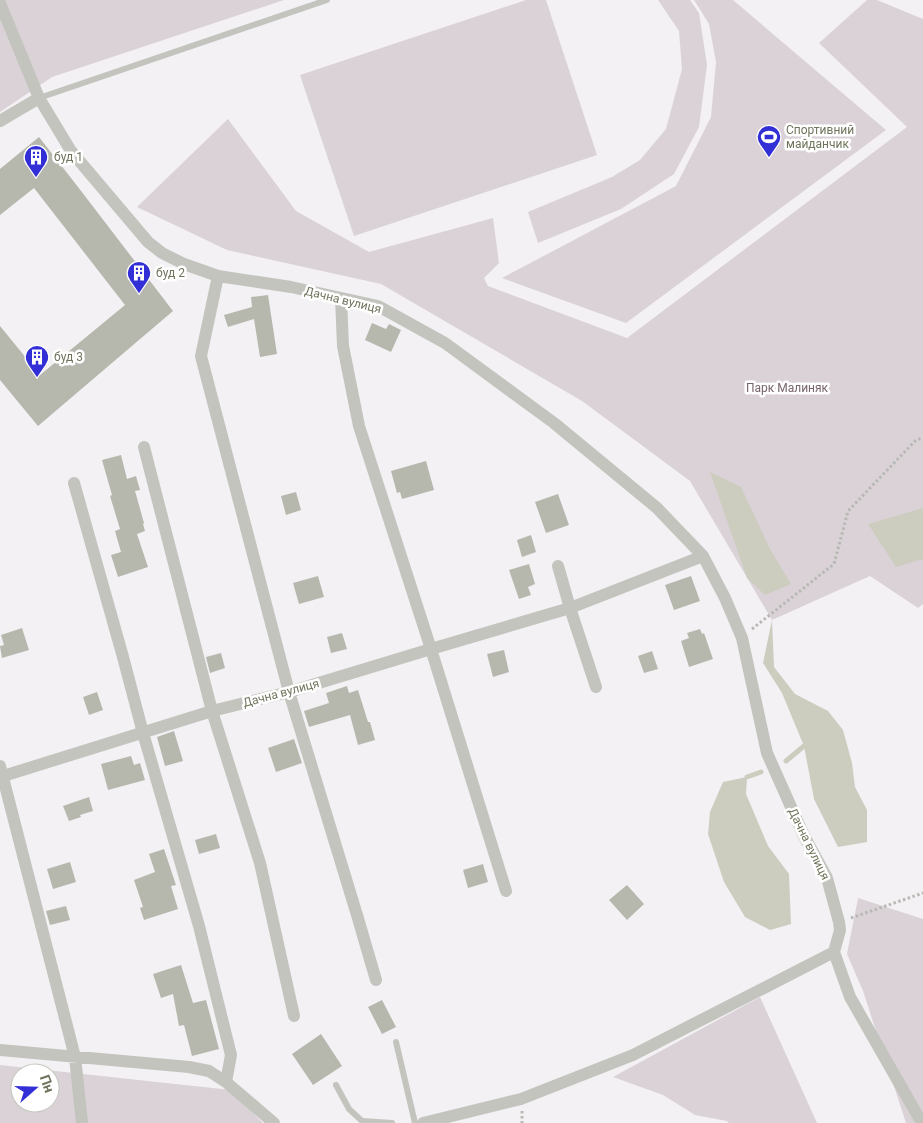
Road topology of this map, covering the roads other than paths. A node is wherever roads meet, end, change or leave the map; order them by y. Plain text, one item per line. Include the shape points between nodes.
1 (327, 0) edge
2 (0, 3) edge
3 (39, 98) junction
4 (0, 121) edge
5 (218, 276) junction
6 (341, 298) junction
7 (144, 447) dead end
8 (74, 483) dead end
9 (703, 556) junction
10 (558, 566) dead end
11 (570, 608) junction
12 (431, 649) junction
13 (596, 687) dead end
14 (289, 692) junction
15 (212, 711) junction
16 (143, 733) junction
17 (1, 773) edge
18 (506, 891) dead end
19 (834, 952) junction
20 (376, 980) dead end
21 (294, 1016) dead end
22 (396, 1042) dead end
23 (0, 1050) edge
24 (75, 1057) junction
25 (226, 1082) junction
26 (336, 1085) dead end
27 (82, 1123) edge
28 (274, 1123) edge
29 (392, 1123) edge
30 (415, 1123) edge
31 (423, 1123) edge
32 (922, 1123) edge

1 - 3 lane
2 - 3 street, Дачна вулиця
3 - 4 street
3 - 5 street, Дачна вулиця via 71,151 148,242 184,264
5 - 6 street, Дачна вулиця
5 - 14 street via 201,356
6 - 9 street, Дачна вулиця via 378,306 445,343 561,429 657,508
6 - 12 street via 343,346 359,426
7 - 15 street
8 - 16 street
9 - 11 street, Дачна вулиця
9 - 19 street, Дачна вулиця via 742,638 767,753 804,836 827,878 840,930
10 - 11 street
11 - 12 street, Дачна вулиця
11 - 13 street
12 - 14 street, Дачна вулиця
12 - 18 street
14 - 15 street, Дачна вулиця
14 - 20 street
15 - 16 street, Дачна вулиця
15 - 21 street via 260,863
16 - 17 street, Дачна вулиця
16 - 25 street via 199,926 231,1055
17 - 24 street
19 - 31 street via 633,1055 521,1099
19 - 32 street via 850,997
22 - 30 lane
23 - 24 street
24 - 25 street via 189,1067 209,1071
24 - 27 street
25 - 28 street
26 - 29 lane via 349,1109 362,1121

